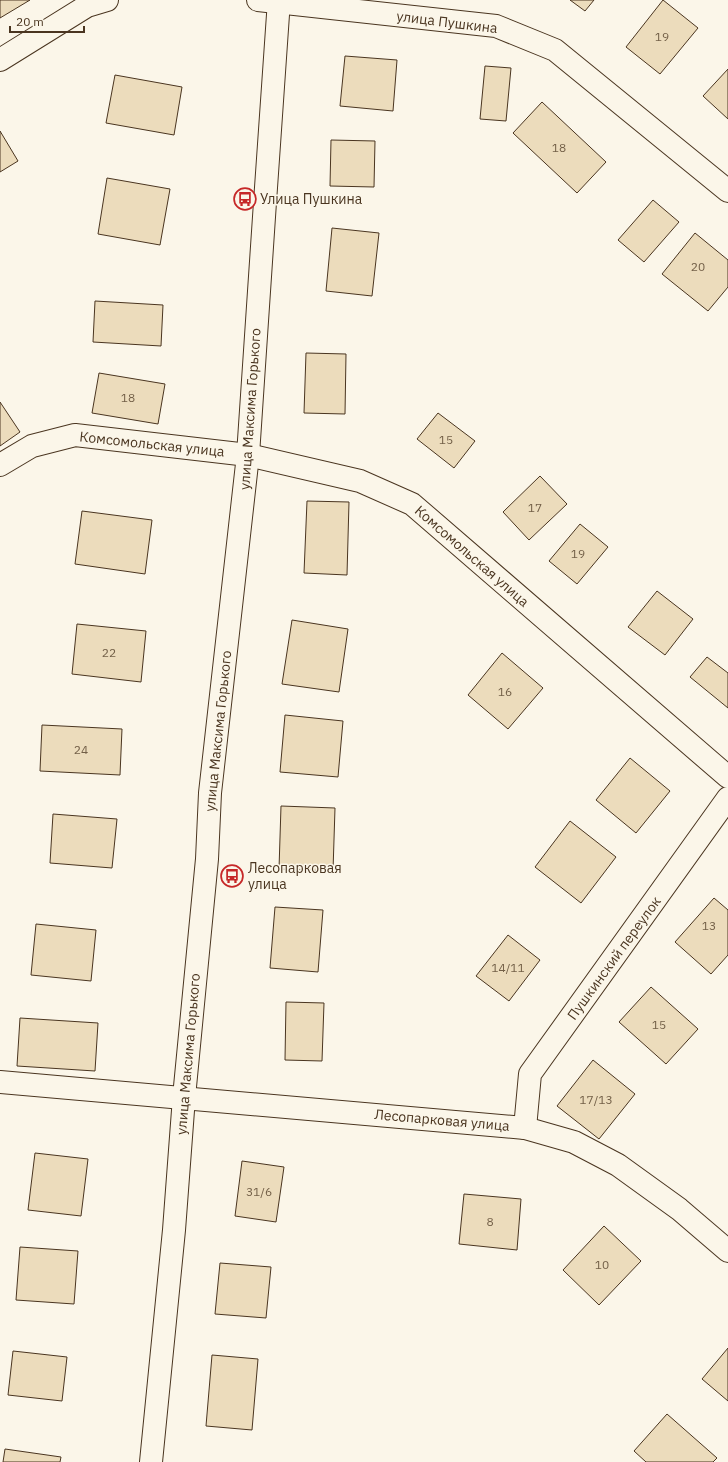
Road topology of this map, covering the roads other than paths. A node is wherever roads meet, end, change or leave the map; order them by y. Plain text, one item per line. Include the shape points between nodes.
1 (107, 0) edge
2 (258, 0) edge
3 (279, 1) edge
4 (0, 60) edge
5 (728, 191) edge
6 (248, 455) junction
7 (0, 465) edge
8 (728, 777) edge
9 (728, 798) edge
10 (0, 1082) edge
11 (184, 1097) junction
12 (525, 1128) junction
13 (728, 1251) edge
14 (151, 1462) edge

1 - 4 street via 87,6
2 - 3 street, улица Пушкина
3 - 5 street, улица Пушкина via 496,26 555,50
3 - 6 street, улица Максима Горького
6 - 7 street, Комсомольская улица via 75,435 32,446
6 - 8 street, Комсомольская улица via 360,480 412,504
6 - 11 street, улица Максима Горького via 210,793 207,859
9 - 12 street, Пушкинский переулок via 530,1074
10 - 11 street, Лесопарковая улица
11 - 12 street, Лесопарковая улица
11 - 14 street, улица Максима Горького via 174,1230
12 - 13 street, Лесопарковая улица via 574,1142 618,1165 679,1209

